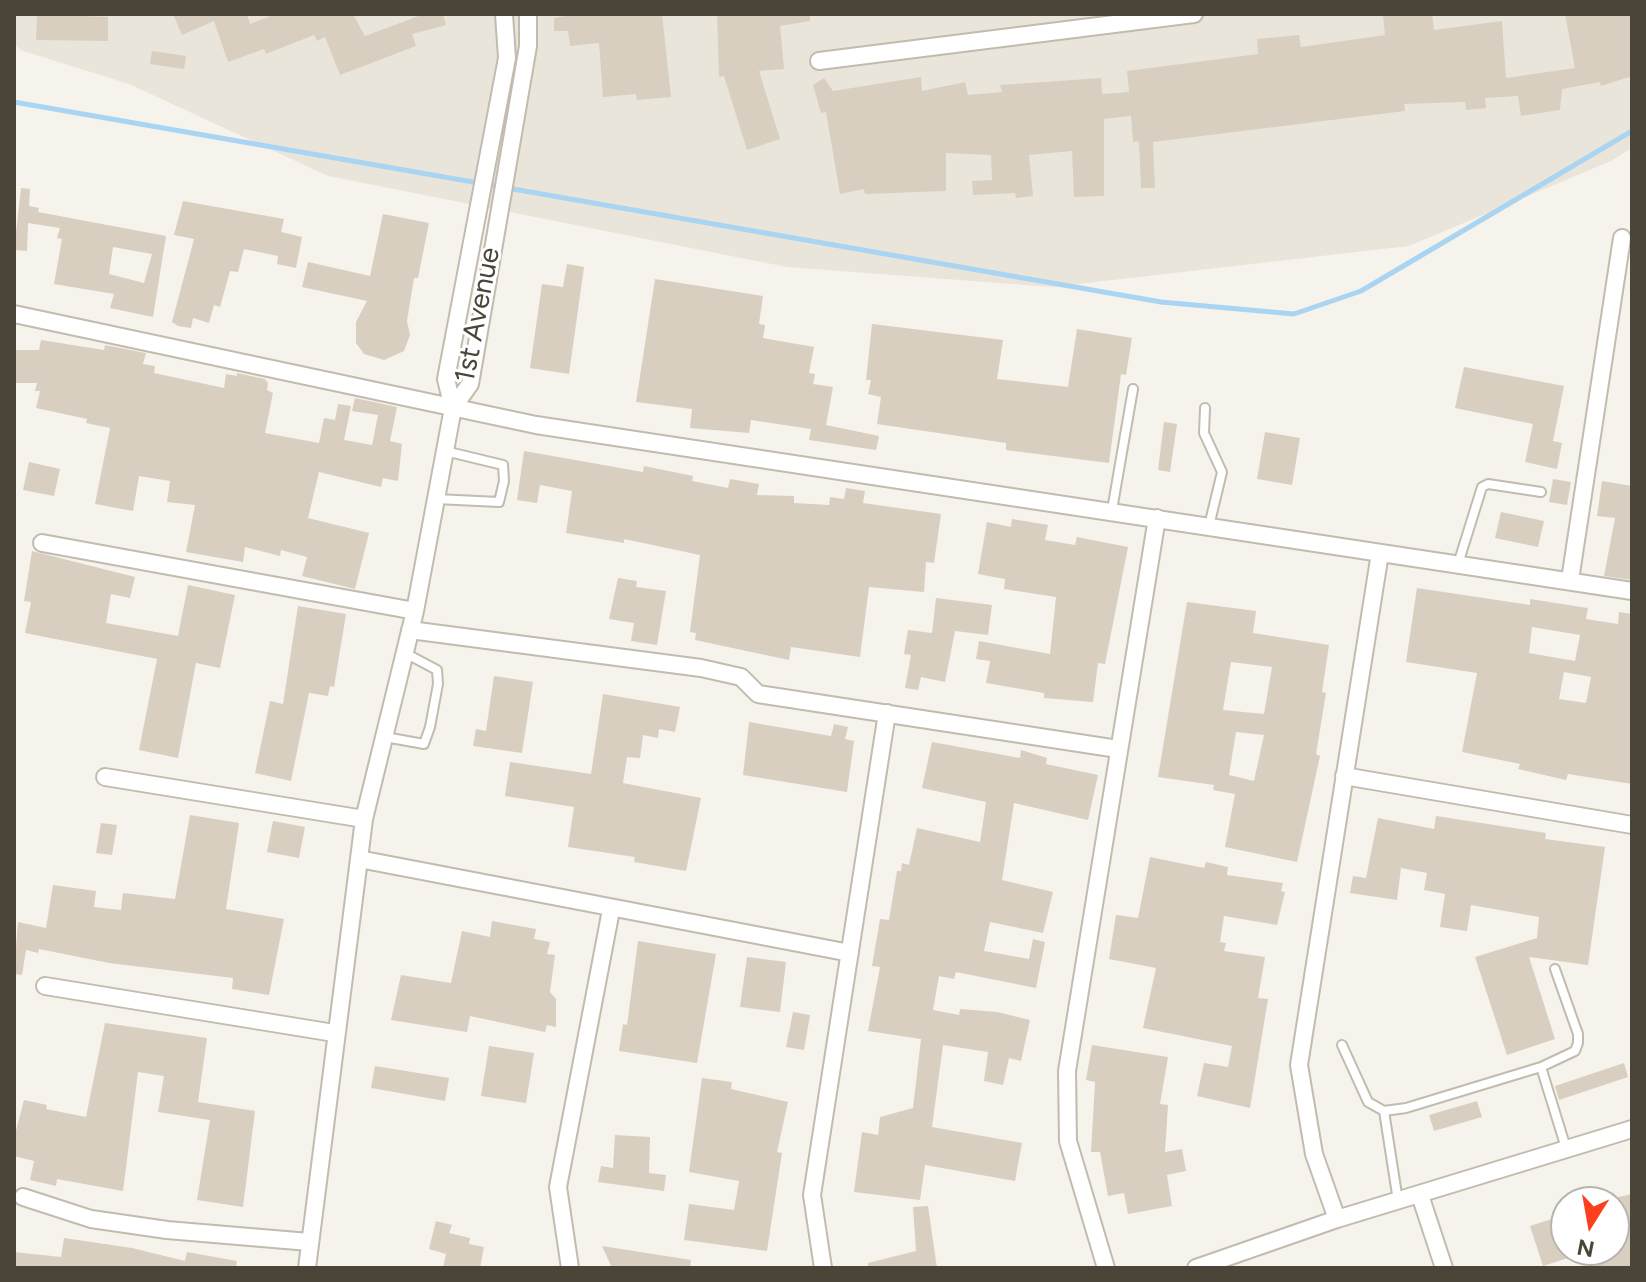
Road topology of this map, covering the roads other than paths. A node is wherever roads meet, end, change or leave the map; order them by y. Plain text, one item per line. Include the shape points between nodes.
1 (504, 14) edge
2 (528, 14) edge
3 (1194, 14) edge
4 (819, 61) dead end
5 (1622, 238) dead end
6 (14, 314) edge
7 (1133, 389) dead end
8 (453, 408) junction
9 (1205, 408) dead end
10 (445, 451) junction
11 (1541, 492) dead end
12 (436, 499) junction
13 (1112, 510) junction
14 (1157, 518) junction
15 (1209, 526) junction
16 (42, 543) dead end
17 (1380, 553) junction
18 (1458, 564) junction
19 (1570, 580) junction
20 (1632, 591) edge
21 (415, 611) junction
22 (410, 630) junction
23 (404, 653) junction
24 (887, 713) junction
25 (385, 737) junction
26 (1118, 749) junction
27 (1344, 776) junction
28 (105, 777) dead end
29 (364, 819) junction
30 (1632, 825) edge
31 (359, 859) junction
32 (611, 910) junction
33 (850, 953) junction
34 (1555, 969) dead end
35 (45, 986) dead end
36 (334, 1033) junction
37 (1342, 1045) dead end
38 (1541, 1067) junction
39 (1384, 1111) junction
40 (1632, 1129) edge
41 (1566, 1148) junction
42 (1420, 1195) junction
43 (23, 1197) dead end
44 (1399, 1202) junction
45 (1337, 1219) junction
46 (309, 1242) junction
47 (307, 1268) edge
48 (570, 1268) edge
49 (823, 1268) edge
50 (1106, 1268) edge
51 (1196, 1268) edge
52 (1444, 1268) edge

1 - 8 street, 1st Avenue via 507,58 446,379
2 - 8 street, 1st Avenue via 528,46 470,384
3 - 4 street
5 - 19 street
6 - 8 street
7 - 13 lane
8 - 10 street
8 - 13 street via 536,425
9 - 15 lane via 1204,433 1222,472
10 - 12 street
10 - 12 lane via 503,465 504,481 499,502
11 - 18 lane via 1482,487
12 - 21 street
13 - 14 street
14 - 15 street
14 - 26 street
15 - 17 street
16 - 21 street
17 - 18 street
17 - 27 street
18 - 19 street
19 - 20 street
21 - 22 street
22 - 23 street
22 - 24 street via 701,668 741,677 758,694
23 - 25 street
23 - 25 lane via 437,670 430,727 424,744
24 - 26 street
24 - 33 street
25 - 29 street
26 - 50 street via 1067,1071 1068,1141
27 - 30 street
27 - 45 street via 1299,1065 1314,1154
28 - 29 street
29 - 31 street
31 - 32 street
31 - 36 street
32 - 33 street
32 - 48 street via 558,1187
33 - 49 street via 812,1195
34 - 38 lane via 1578,1043 1575,1051
35 - 36 street
36 - 46 street
37 - 39 lane via 1368,1102
38 - 39 lane
38 - 41 lane
39 - 44 lane
40 - 41 street
41 - 42 street
42 - 44 street
42 - 52 street
43 - 46 street via 91,1219
44 - 45 street
45 - 51 street
46 - 47 street

